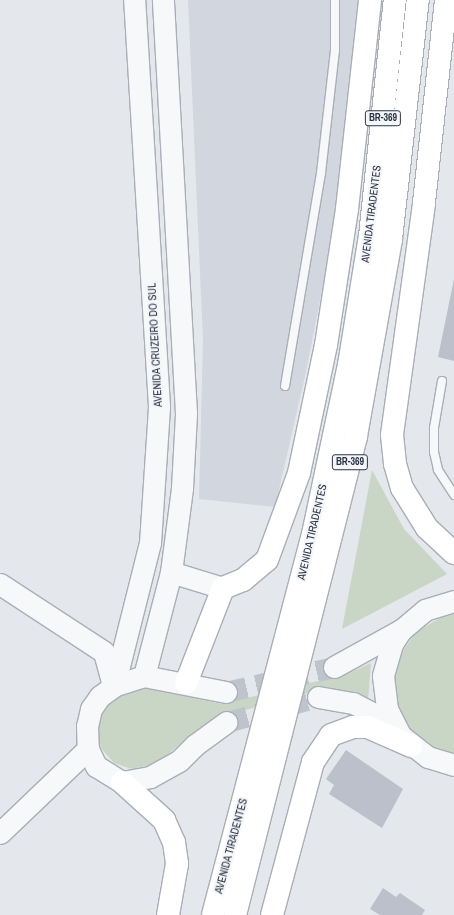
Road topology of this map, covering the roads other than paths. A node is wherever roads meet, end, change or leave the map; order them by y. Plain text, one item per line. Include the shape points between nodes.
1 (134, 0) edge
2 (163, 0) edge
3 (335, 0) edge
4 (370, 0) edge
5 (395, 0) edge
6 (418, 0) edge
7 (446, 0) edge
8 (442, 381) dead end
9 (158, 384) junction
10 (285, 386) dead end
11 (185, 398) junction
12 (454, 495) edge
13 (454, 553) edge
14 (171, 572) junction
15 (0, 584) edge
16 (223, 588) junction
17 (454, 601) edge
18 (401, 630) junction
19 (334, 667) tunnel mouth
20 (144, 676) junction
21 (186, 683) junction
22 (114, 686) junction
23 (226, 692) tunnel mouth
24 (318, 697) tunnel mouth
25 (227, 722) tunnel mouth
26 (393, 724) junction
27 (411, 746) junction
28 (88, 749) junction
29 (454, 765) edge
30 (122, 782) junction
31 (0, 833) edge
32 (168, 915) edge
33 (213, 915) edge
34 (236, 915) edge
35 (272, 915) edge

1 - 9 street, AVENIDA CRUZEIRO DO SUL
2 - 11 street
3 - 10 lane via 335,51 321,173
4 - 16 highway via 346,216 326,345 299,473 267,560 243,580
5 - 33 highway, AVENIDA TIRADENTES / BR-369 via 370,236 350,365 313,534
6 - 34 highway, AVENIDA TIRADENTES / BR-369 via 391,239 371,364 319,590
7 - 13 highway via 424,204 392,435 395,464 402,488 427,528
8 - 12 lane via 434,428 434,452 438,470
9 - 11 street
9 - 22 street, AVENIDA CRUZEIRO DO SUL via 159,406 150,544
11 - 14 street via 182,488
14 - 16 street
14 - 20 street
15 - 22 street via 104,652
16 - 21 highway
17 - 18 street via 425,610
18 - 19 street
18 - 26 street via 392,644 383,676 386,709
20 - 21 street
20 - 22 street
21 - 23 street
22 - 28 street via 100,696 91,709 87,726
24 - 26 street via 353,703
25 - 30 street via 164,771 150,778
26 - 27 street
27 - 29 street via 428,757
27 - 35 highway via 368,727 354,728 331,736 313,762
28 - 30 street via 96,766
28 - 31 street
30 - 32 highway via 164,820 174,842 177,864

